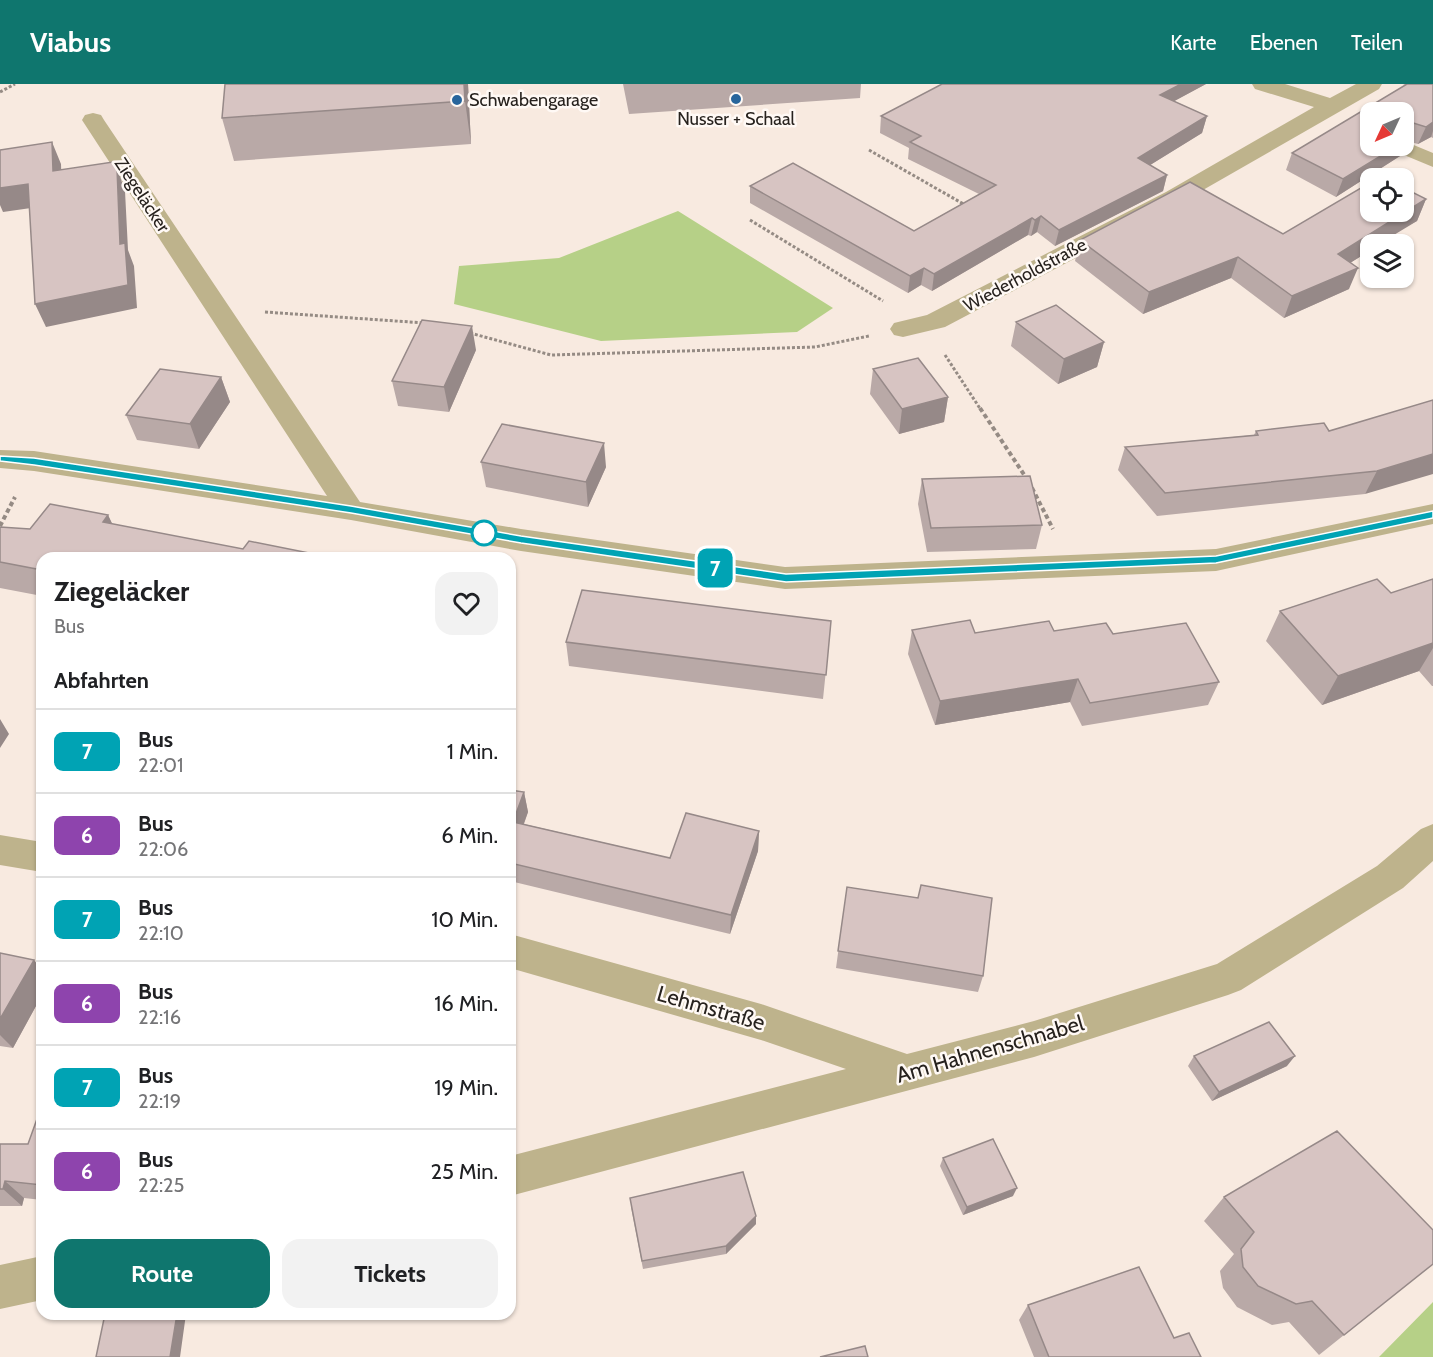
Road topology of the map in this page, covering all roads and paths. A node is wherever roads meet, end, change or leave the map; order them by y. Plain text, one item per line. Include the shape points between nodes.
1 (15, 84) edge
2 (1263, 84) edge
3 (1371, 84) edge
4 (0, 92) edge
5 (1332, 106) junction
6 (93, 120) dead end
7 (869, 150) dead end
8 (1414, 153) edge
9 (1433, 161) edge
10 (968, 206) edge
11 (750, 220) dead end
12 (225, 323) junction
13 (436, 324) edge
14 (912, 327) junction
15 (459, 330) edge
16 (0, 459) edge
17 (351, 510) junction
18 (1433, 514) edge
19 (1068, 566) junction
20 (1433, 839) edge
21 (0, 850) edge
22 (36, 856) edge
23 (516, 953) edge
24 (909, 1073) junction
25 (516, 1174) edge
26 (36, 1279) edge
27 (0, 1287) edge

1 - 4 path
2 - 5 street
3 - 5 street, Wiederholdstraße
5 - 14 street, Wiederholdstraße via 1174,197 936,321
6 - 12 street, Ziegeläcker
7 - 10 path
8 - 9 lane
11 - 14 path
12 - 13 path via 257,312
12 - 17 street, Ziegeläcker
14 - 15 path via 815,346 551,355
14 - 19 path via 936,343 957,369 1043,505
16 - 17 street
17 - 19 street via 521,540 786,578
18 - 19 street via 1216,560
20 - 24 street, Am Hahnenschnabel via 1390,877 1228,978 1034,1039
21 - 22 street
23 - 24 street, Lehmstraße via 761,1022
24 - 25 street, Am Hahnenschnabel
26 - 27 street

